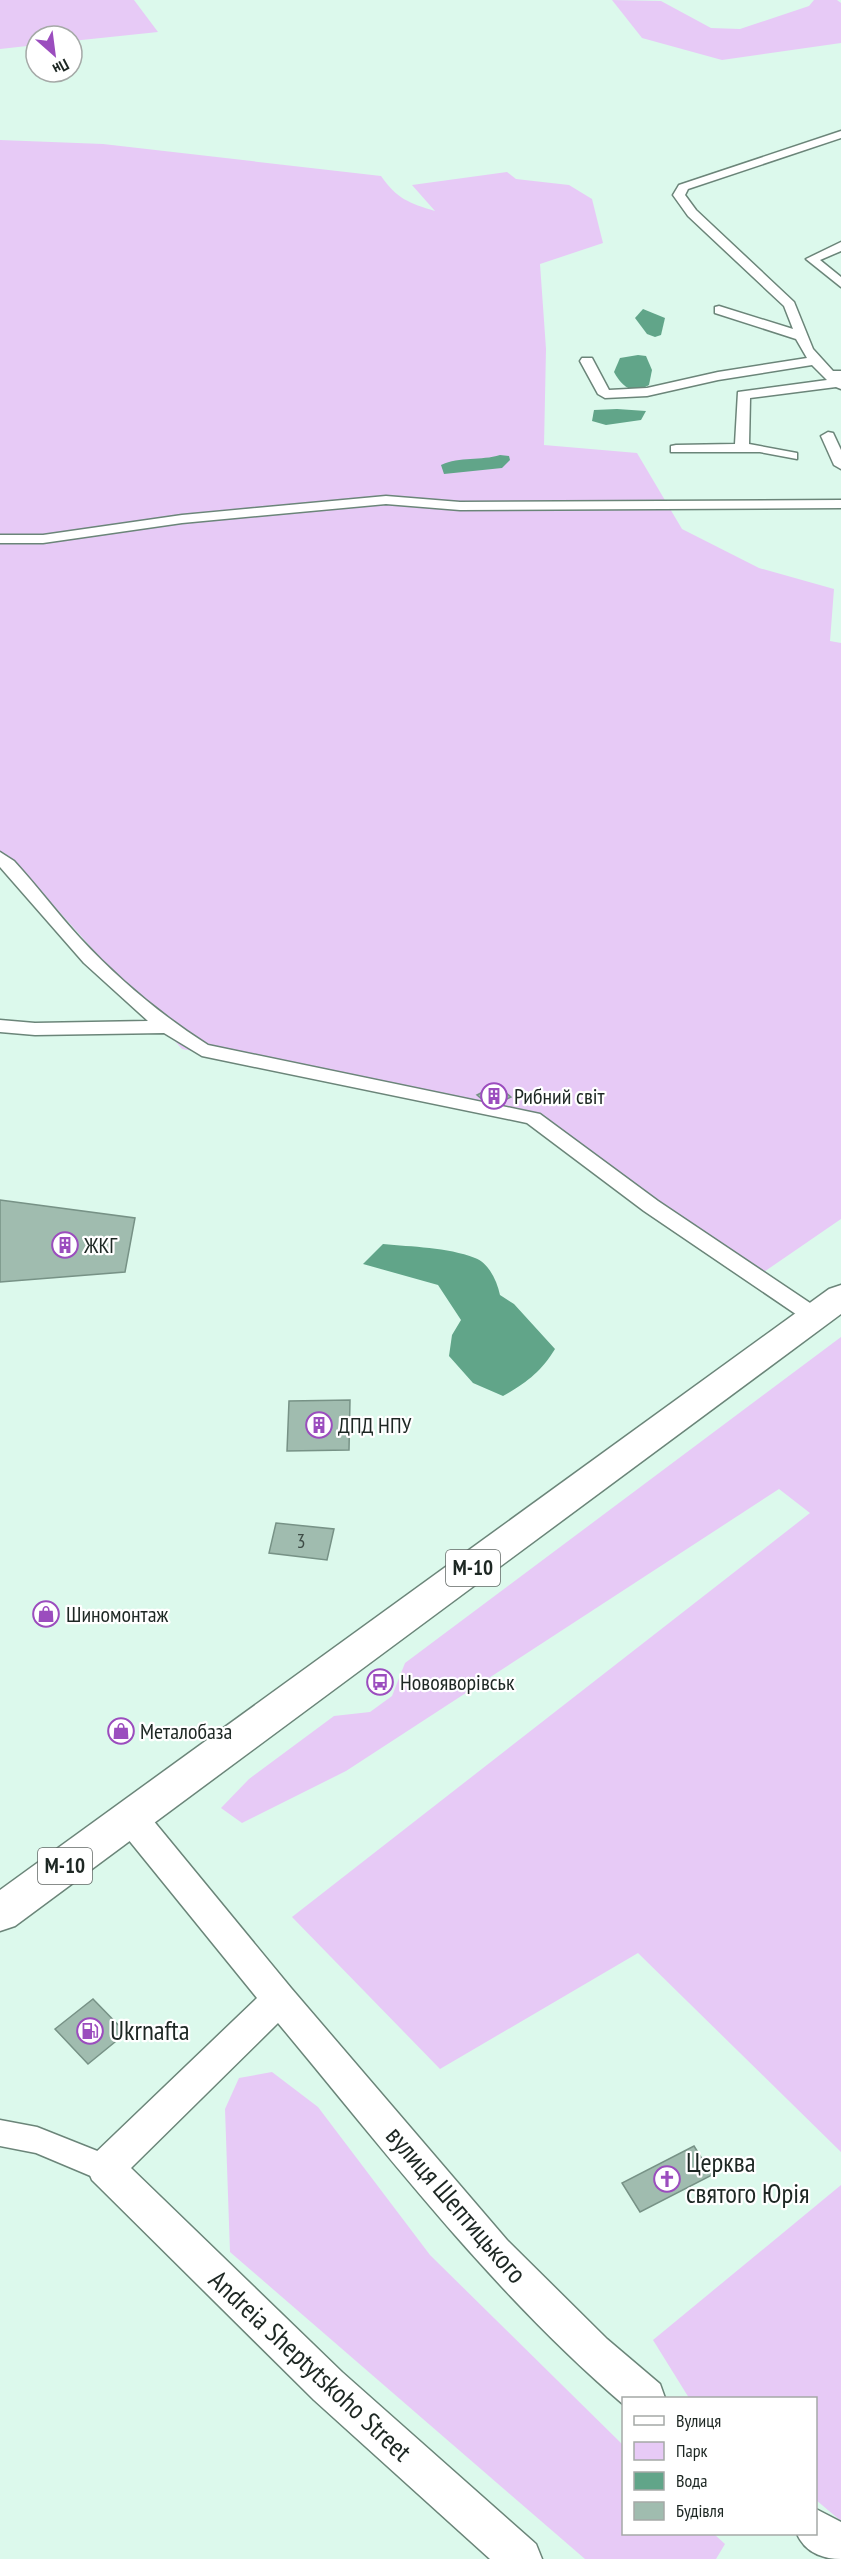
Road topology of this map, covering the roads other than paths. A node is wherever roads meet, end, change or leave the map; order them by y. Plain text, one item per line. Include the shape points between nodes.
1 (841, 134) edge
2 (841, 246) edge
3 (841, 283) edge
4 (719, 310) dead end
5 (801, 336) junction
6 (587, 361) dead end
7 (816, 361) junction
8 (841, 368) edge
9 (840, 384) edge
10 (828, 436) dead end
11 (742, 448) junction
12 (676, 449) dead end
13 (792, 456) dead end
14 (841, 465) edge
15 (841, 504) edge
16 (0, 539) edge
17 (0, 857) edge
18 (0, 1026) edge
19 (165, 1027) junction
20 (828, 1306) edge
21 (130, 1818) junction
22 (0, 1913) edge
23 (279, 1999) junction
24 (0, 2133) edge
25 (105, 2168) junction
26 (645, 2397) edge
27 (817, 2530) edge
28 (841, 2547) edge
29 (520, 2559) edge

1 - 5 street via 683,187 679,195 692,213 790,305
2 - 3 street via 812,259
4 - 5 street
5 - 7 street
6 - 7 street via 605,394 647,392
7 - 9 street
8 - 9 street via 836,370
9 - 11 street via 743,395
10 - 14 street
11 - 12 street
11 - 13 street
15 - 16 street via 460,506 386,500 182,519 43,539
17 - 19 street via 121,990
18 - 19 street
19 - 20 street via 202,1050 532,1118 651,1206
20 - 21 highway, М-10
21 - 22 highway, М-10
21 - 23 street, вулиця Шептицького
23 - 25 street
23 - 26 street, вулиця Шептицького via 494,2253 593,2353
24 - 25 street via 37,2140
25 - 29 street, Andreia Sheptytskoho Street via 328,2386
27 - 28 street

